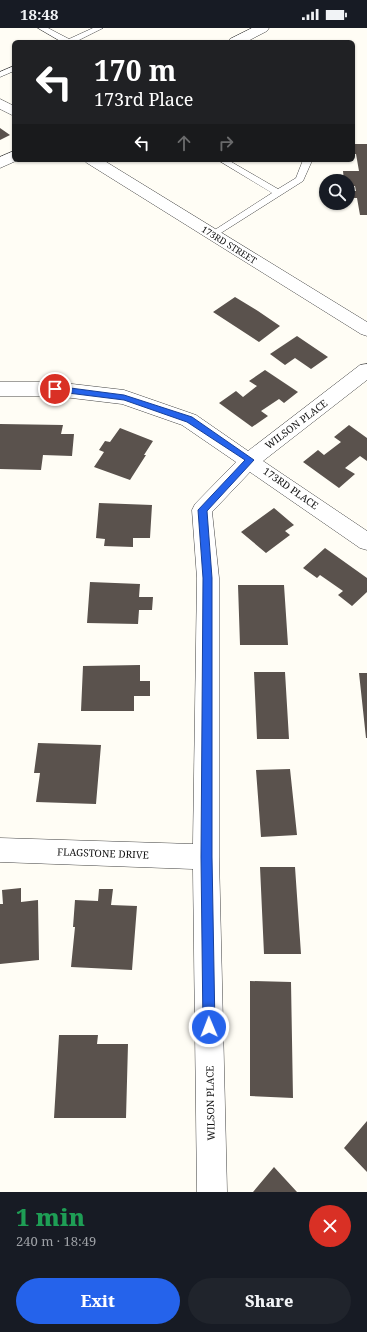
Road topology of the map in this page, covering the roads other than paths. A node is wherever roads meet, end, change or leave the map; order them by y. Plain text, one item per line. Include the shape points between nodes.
1 (42, 28) edge
2 (99, 28) edge
3 (262, 28) edge
4 (65, 40) edge
5 (73, 40) edge
6 (239, 40) edge
7 (12, 69) edge
8 (0, 75) edge
9 (0, 103) edge
10 (12, 111) edge
11 (12, 157) edge
12 (95, 162) edge
13 (225, 162) edge
14 (307, 162) edge
15 (0, 163) edge
16 (278, 193) junction
17 (213, 235) junction
18 (366, 327) edge
19 (367, 370) edge
20 (0, 389) edge
21 (250, 460) junction
22 (367, 542) edge
23 (0, 850) edge
24 (206, 857) junction
25 (212, 1192) edge

1 - 4 lane
2 - 5 lane
3 - 6 street
7 - 8 lane
9 - 10 street
11 - 15 street
12 - 17 street, 173RD STREET
13 - 16 lane
14 - 16 lane via 300,179
16 - 17 lane
17 - 18 street, 173RD STREET
19 - 21 street, WILSON PLACE
20 - 21 street, 173RD PLACE via 55,389 124,397 189,420
21 - 22 street, 173RD PLACE
21 - 24 street, WILSON PLACE via 202,510 208,578
23 - 24 street, FLAGSTONE DRIVE
24 - 25 street, WILSON PLACE

